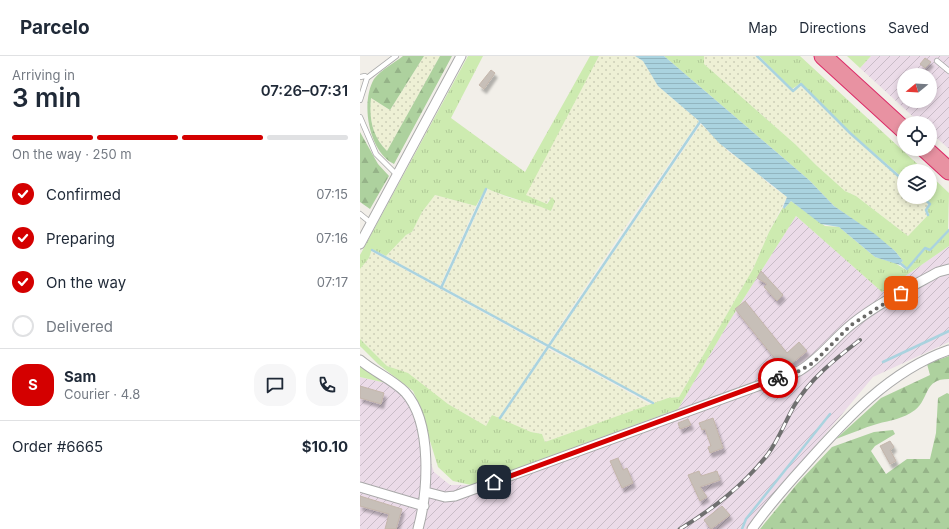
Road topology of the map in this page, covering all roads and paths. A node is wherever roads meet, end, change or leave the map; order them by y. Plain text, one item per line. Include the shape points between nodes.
1 (396, 56) edge
2 (461, 56) edge
3 (823, 56) edge
4 (936, 61) dead end
5 (949, 71) edge
6 (360, 77) edge
7 (367, 78) junction
8 (360, 100) edge
9 (360, 117) edge
10 (897, 124) edge
11 (933, 156) edge
12 (949, 171) edge
13 (397, 175) junction
14 (360, 214) edge
15 (371, 223) junction
16 (360, 244) edge
17 (949, 269) edge
18 (949, 350) edge
19 (360, 360) edge
20 (360, 487) edge
21 (426, 492) junction
22 (424, 506) junction
23 (418, 529) edge
24 (752, 529) edge

1 - 7 lane
2 - 13 street
3 - 10 highway
4 - 5 lane
6 - 7 lane
7 - 8 lane
9 - 13 lane via 376,154
11 - 12 highway
13 - 15 street
14 - 15 lane
15 - 16 street
17 - 21 street via 938,272 865,315 851,325 813,363 799,371 455,496 445,497
18 - 24 street via 912,366 874,394 820,448
19 - 21 street via 396,384 406,393 412,404 423,441
20 - 22 street
21 - 22 street
22 - 23 street

